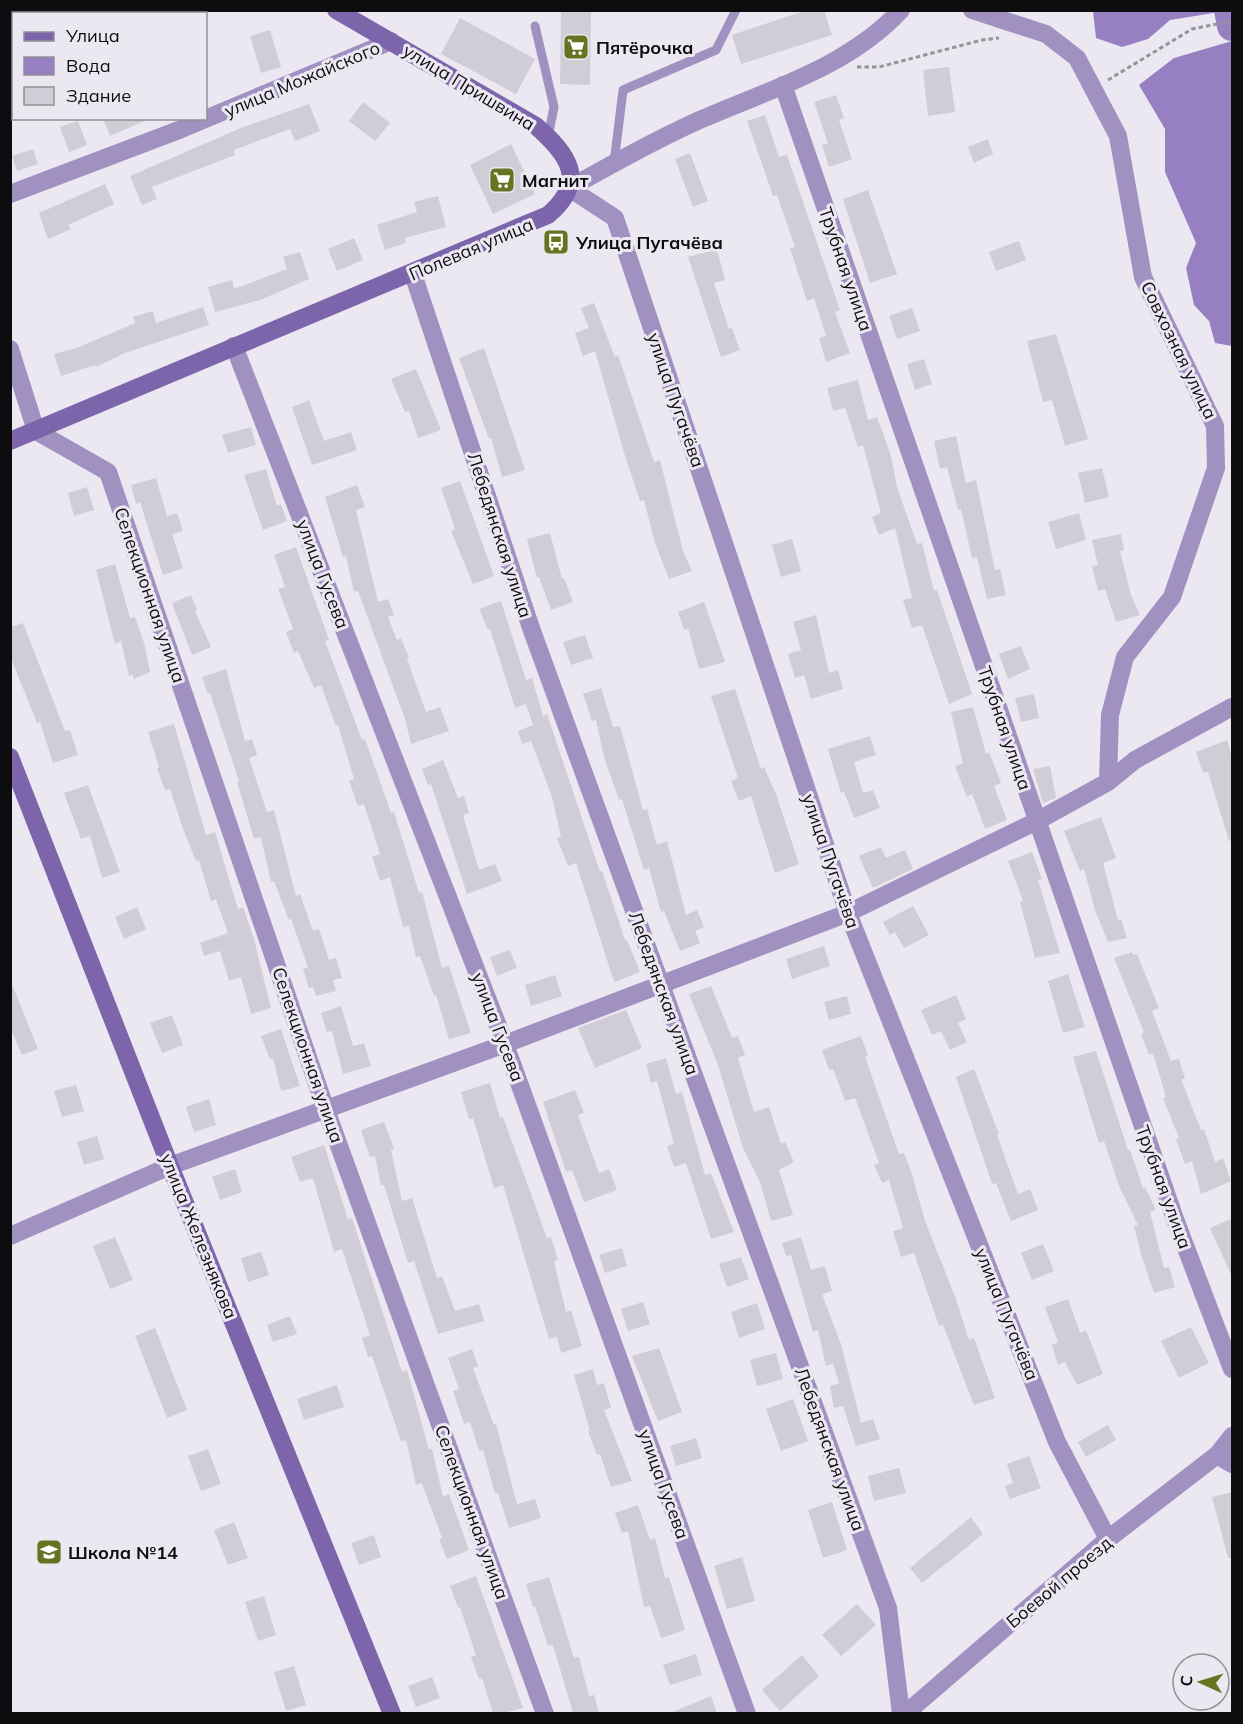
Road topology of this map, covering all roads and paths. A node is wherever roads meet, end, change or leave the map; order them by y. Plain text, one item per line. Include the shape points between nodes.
1 (336, 10) edge
2 (736, 10) edge
3 (901, 10) edge
4 (972, 10) edge
5 (1233, 21) edge
6 (535, 26) dead end
7 (1004, 38) dead end
8 (391, 41) junction
9 (855, 67) dead end
10 (783, 85) junction
11 (1093, 89) junction
12 (207, 118) edge
13 (203, 120) edge
14 (548, 137) junction
15 (614, 164) junction
16 (569, 188) junction
17 (10, 194) edge
18 (413, 274) junction
19 (234, 346) junction
20 (10, 349) edge
21 (36, 431) junction
22 (10, 441) edge
23 (1233, 707) edge
24 (11, 758) edge
25 (1108, 782) junction
26 (1037, 821) junction
27 (848, 913) junction
28 (661, 985) junction
29 (506, 1044) junction
30 (326, 1110) junction
31 (170, 1166) junction
32 (10, 1236) edge
33 (1233, 1369) edge
34 (1233, 1436) edge
35 (1217, 1455) junction
36 (1233, 1464) edge
37 (1108, 1539) junction
38 (392, 1713) edge
39 (545, 1713) edge
40 (747, 1713) edge
41 (903, 1713) edge

1 - 8 street, улица Пришвина
2 - 15 lane via 716,50 623,90
3 - 10 street, Полевая улица via 868,42
4 - 11 street, Совхозная улица via 1046,34 1077,58
5 - 11 path via 1192,29
6 - 14 lane via 554,107
7 - 9 path via 982,40 879,67
8 - 12 street, улица Можайского
8 - 14 street, улица Пришвина via 536,126
10 - 15 street, Полевая улица via 701,119
10 - 26 street, Трубная улица
11 - 25 street, Совхозная улица via 1118,136 1143,277 1215,426 1216,468 1172,597 1125,657 1110,715
13 - 17 street, улица Можайского
14 - 16 street, улица Пришвина via 568,162
15 - 16 street, Полевая улица
16 - 18 street, Полевая улица via 565,201 548,215
16 - 27 street, улица Пугачёва via 615,218
18 - 19 street, Полевая улица
18 - 28 street, Лебедянская улица via 531,628
19 - 21 street, Полевая улица
19 - 29 street, улица Гусева
20 - 21 street
21 - 22 street, Полевая улица
21 - 30 street, Селекционная улица via 108,472
23 - 25 street via 1135,760
24 - 31 street, улица Железнякова
25 - 26 street
26 - 27 street
26 - 33 street, Трубная улица via 1175,1219
27 - 28 street
27 - 37 street, улица Пугачёва via 1057,1442
28 - 29 street
28 - 41 street, Лебедянская улица via 888,1608
29 - 30 street
29 - 40 street, улица Гусева
30 - 31 street
30 - 39 street, Селекционная улица
31 - 32 street
31 - 38 street, улица Железнякова
34 - 35 street
35 - 36 street
35 - 37 street, Боевой проезд
37 - 41 street, Боевой проезд

